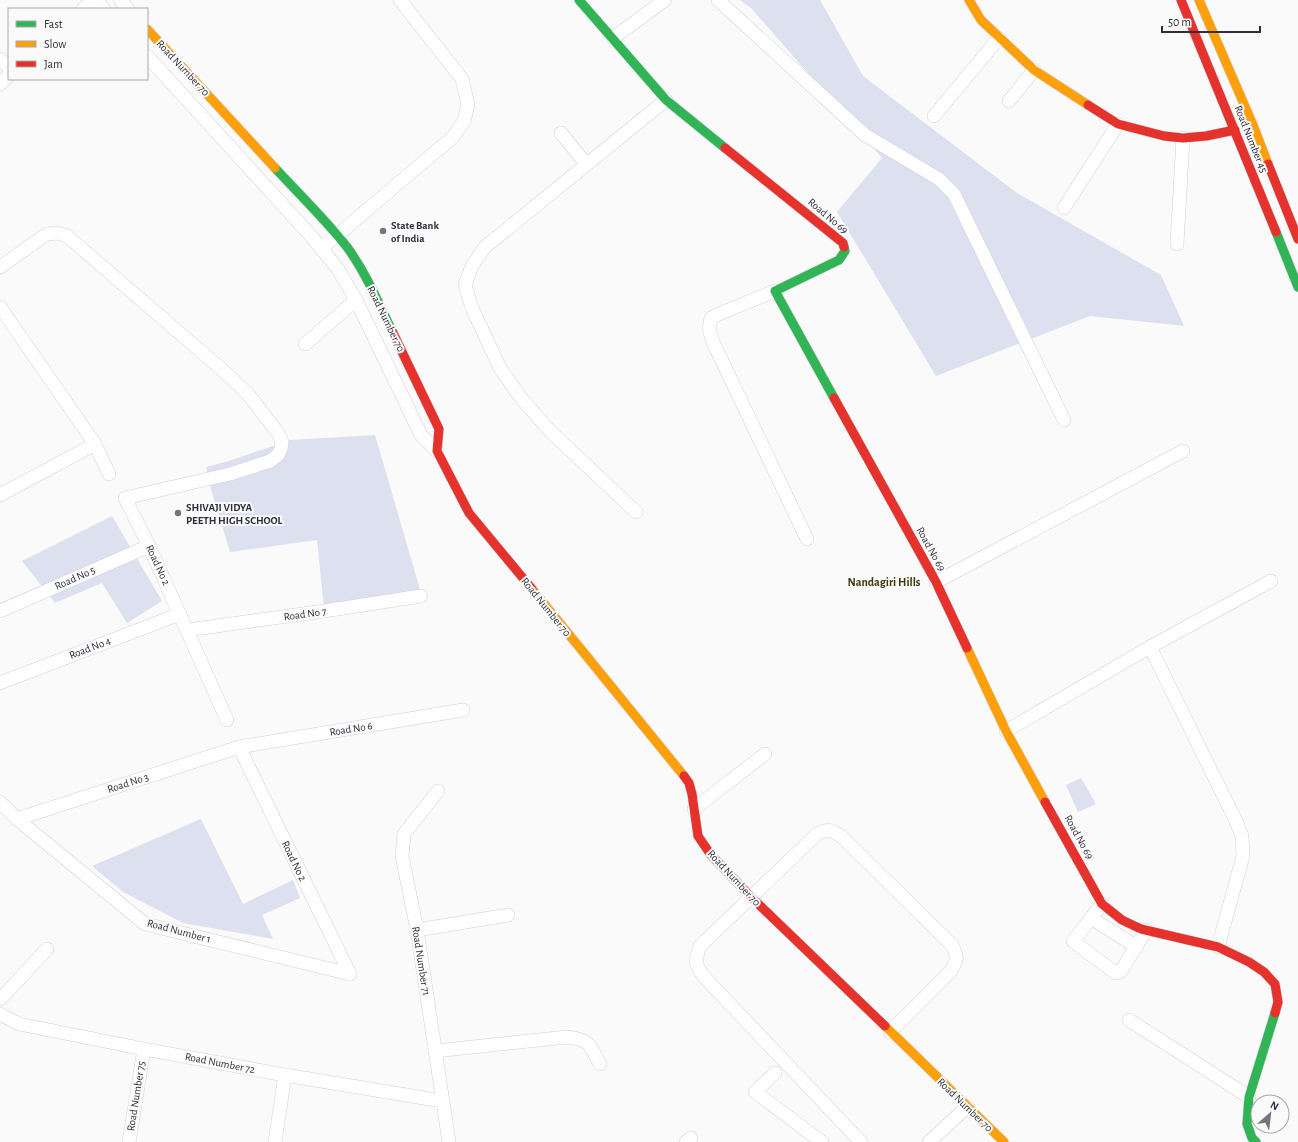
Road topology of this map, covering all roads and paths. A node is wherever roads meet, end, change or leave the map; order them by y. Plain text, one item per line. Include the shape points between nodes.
1 (94, 0) edge
2 (120, 0) edge
3 (400, 0) edge
4 (579, 0) edge
5 (665, 0) edge
6 (718, 0) edge
7 (969, 0) edge
8 (1181, 0) edge
9 (1199, 0) edge
10 (84, 8) edge
11 (103, 8) edge
12 (127, 8) edge
13 (148, 30) edge
14 (613, 38) junction
15 (999, 38) junction
16 (148, 57) edge
17 (0, 59) edge
18 (8, 67) edge
19 (1034, 70) junction
20 (8, 76) edge
21 (0, 84) edge
22 (666, 100) junction
23 (1009, 101) dead end
24 (934, 116) dead end
25 (1118, 124) junction
26 (1235, 130) junction
27 (562, 133) dead end
28 (1183, 138) junction
29 (586, 164) junction
30 (1064, 208) dead end
31 (337, 236) junction
32 (1298, 239) edge
33 (1177, 244) dead end
34 (321, 249) junction
35 (0, 267) edge
36 (1298, 287) edge
37 (775, 291) junction
38 (356, 300) junction
39 (0, 307) edge
40 (306, 344) dead end
41 (1064, 420) dead end
42 (95, 444) junction
43 (437, 451) junction
44 (1183, 451) dead end
45 (109, 474) dead end
46 (0, 496) edge
47 (636, 512) dead end
48 (807, 539) dead end
49 (149, 546) junction
50 (1271, 581) dead end
51 (936, 582) junction
52 (421, 596) dead end
53 (0, 611) edge
54 (180, 614) junction
55 (188, 630) junction
56 (1150, 647) junction
57 (0, 683) edge
58 (463, 710) dead end
59 (227, 720) dead end
60 (1006, 731) junction
61 (239, 747) junction
62 (765, 754) dead end
63 (438, 791) dead end
64 (0, 802) edge
65 (694, 809) junction
66 (17, 819) junction
67 (751, 897) junction
68 (1102, 904) junction
69 (508, 915) dead end
70 (1091, 918) junction
71 (417, 930) junction
72 (1146, 930) junction
73 (1136, 947) junction
74 (1218, 947) junction
75 (47, 949) dead end
76 (350, 974) joint
77 (0, 999) edge
78 (0, 1014) edge
79 (1129, 1020) dead end
80 (890, 1032) junction
81 (144, 1049) junction
82 (435, 1051) junction
83 (600, 1064) dead end
84 (775, 1073) dead end
85 (285, 1075) junction
86 (1249, 1097) junction
87 (442, 1101) junction
88 (967, 1107) junction
89 (129, 1142) edge
90 (275, 1142) edge
91 (449, 1142) edge
92 (822, 1142) edge
93 (861, 1142) edge
94 (929, 1142) edge
95 (1004, 1142) edge
96 (1256, 1142) edge

1 - 10 street
1 - 11 street
2 - 12 street
3 - 31 street via 462,79 468,105 464,121 453,137
4 - 14 street, Road No 69
5 - 14 street
6 - 41 street via 865,135 939,179 954,194
7 - 15 street via 982,20
8 - 26 street, Road Number 45
9 - 32 street, Road Number 45 via 1253,125
13 - 31 street, Road Number 70
14 - 22 street, Road No 69
15 - 19 street
15 - 24 street
16 - 34 street
17 - 18 street
19 - 23 street
19 - 25 street
20 - 21 street
22 - 29 street
22 - 37 street, Road No 69 via 843,243 845,251 839,260
25 - 28 street via 1164,136
25 - 30 street
26 - 28 street
26 - 36 street, Road Number 45
27 - 29 street
28 - 33 street
29 - 47 street via 485,247 472,266 465,284 472,308 500,368 521,398 550,431
31 - 34 street
31 - 43 street, Road Number 70 via 371,287 439,429
34 - 38 street via 338,269
35 - 49 street, Road No 2 via 47,234 58,233 67,236 226,373 248,394 278,433 282,442 281,449 270,461 230,474 125,498
37 - 48 street via 711,318 709,328 713,342
37 - 51 street, Road No 69
38 - 40 street
38 - 43 street via 421,435
39 - 42 street
42 - 45 street
42 - 46 street
43 - 65 street, Road Number 70 via 469,513 689,783
44 - 51 street
49 - 53 street, Road No 5
49 - 54 street, Road No 2
50 - 56 street
51 - 60 street, Road No 69
52 - 55 street, Road No 7
54 - 55 street, Road No 2
54 - 57 street, Road No 4
55 - 59 street, Road No 2
56 - 60 street
56 - 74 street via 1242,836 1243,856
58 - 61 street, Road No 6
60 - 68 street, Road No 69
61 - 66 street, Road No 3
61 - 76 street, Road No 2
62 - 65 street
63 - 71 street, Road Number 71 via 404,834 402,846
64 - 66 street, Road Number 1
65 - 67 street, Road Number 70 via 698,836 711,855
66 - 76 street, Road Number 1 via 145,924
67 - 80 street, Road Number 70
67 - 80 street via 817,834 824,830 833,831 841,836 952,945 957,955 951,971
67 - 93 street via 700,946 696,959 698,969
68 - 70 street
68 - 72 street, Road No 69 via 1122,920
69 - 71 street
70 - 73 street
70 - 73 street via 1073,939 1074,942 1114,972 1121,972
71 - 82 street, Road Number 71
72 - 73 street
72 - 74 street, Road No 69
74 - 86 street, Road No 69 via 1249,962 1264,972 1275,984 1278,1002
75 - 77 street
78 - 81 street, Road Number 72 via 19,1024
79 - 86 street
80 - 88 street, Road Number 70
81 - 85 street, Road Number 72
81 - 89 street, Road Number 75
82 - 83 street via 567,1037 588,1043
82 - 87 street, Road Number 71
84 - 92 street via 755,1092
85 - 87 street, Road Number 72
85 - 90 street
86 - 96 street, Road No 69 via 1247,1124
87 - 91 street, Road Number 71
88 - 94 street
88 - 95 street, Road Number 70

